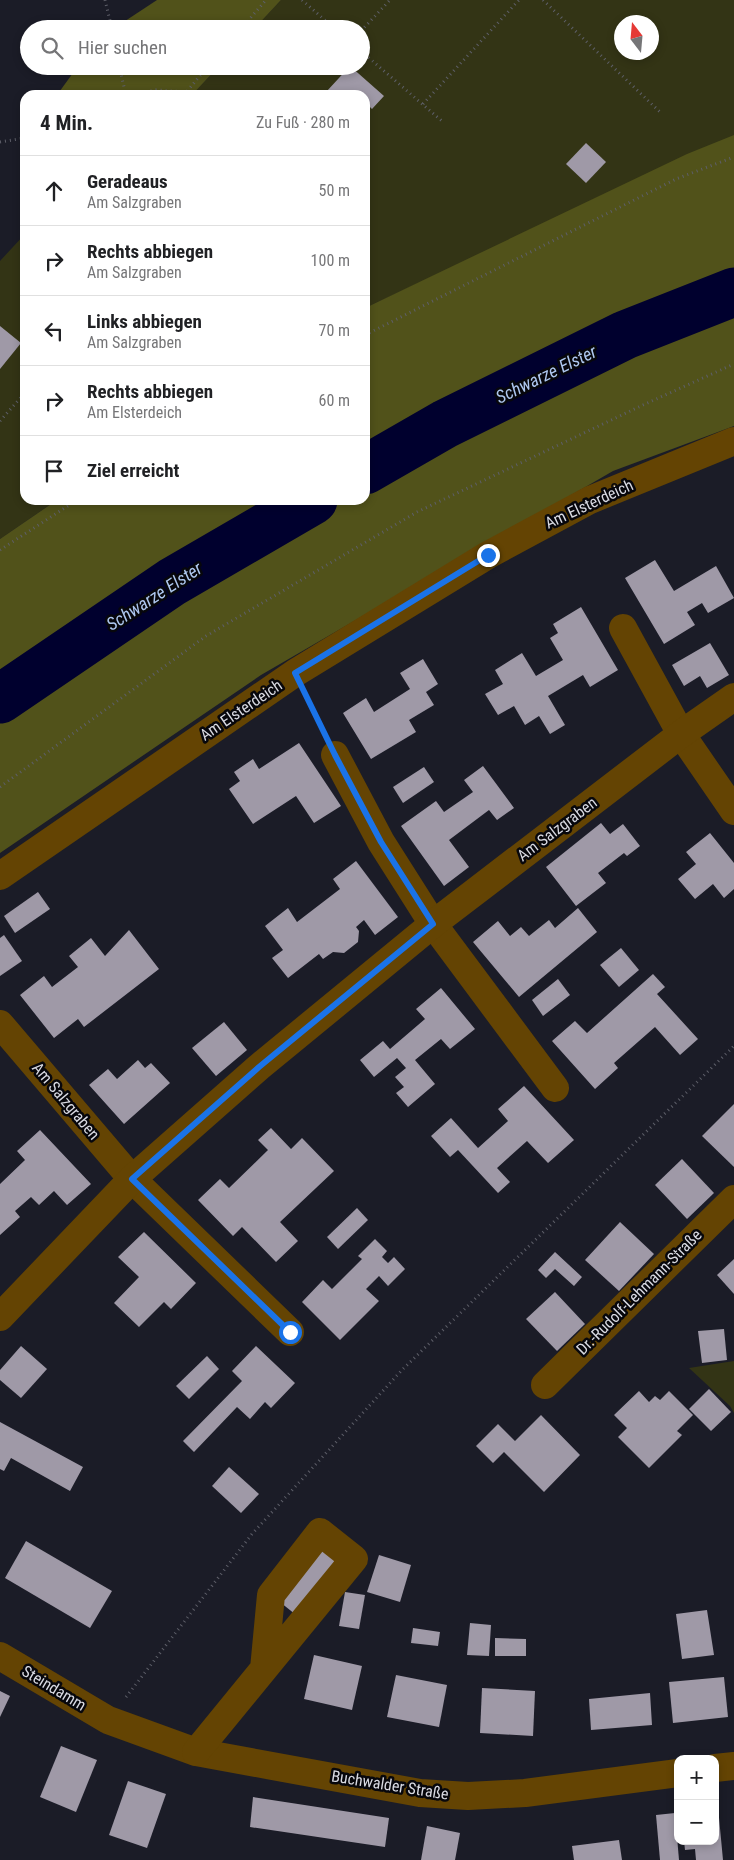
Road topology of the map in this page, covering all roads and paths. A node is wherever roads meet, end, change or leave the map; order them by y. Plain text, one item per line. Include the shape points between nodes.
1 (104, 0) edge
2 (266, 0) edge
3 (302, 0) edge
4 (390, 0) edge
5 (519, 0) edge
6 (542, 0) edge
7 (110, 20) edge
8 (249, 20) edge
9 (325, 20) edge
10 (370, 21) edge
11 (370, 59) edge
12 (122, 75) edge
13 (200, 75) edge
14 (125, 90) edge
15 (188, 90) edge
16 (423, 104) junction
17 (660, 112) dead end
18 (443, 122) dead end
19 (20, 139) edge
20 (0, 142) edge
21 (734, 157) edge
22 (370, 332) edge
23 (734, 364) edge
24 (20, 399) edge
25 (0, 422) edge
26 (734, 441) edge
27 (69, 505) edge
28 (0, 550) edge
29 (622, 628) dead end
30 (295, 673) junction
31 (734, 697) edge
32 (681, 734) junction
33 (335, 755) joint
34 (0, 787) edge
35 (734, 812) edge
36 (0, 876) edge
37 (433, 924) junction
38 (0, 1024) edge
39 (734, 1046) edge
40 (555, 1088) dead end
41 (132, 1179) junction
42 (734, 1198) edge
43 (0, 1317) edge
44 (290, 1332) dead end
45 (544, 1386) dead end
46 (0, 1656) edge
47 (264, 1669) dead end
48 (108, 1720) junction
49 (196, 1752) junction
50 (734, 1766) edge
51 (719, 1768) edge
52 (674, 1774) edge

1 - 7 path
2 - 8 path
3 - 9 path
4 - 10 path
5 - 16 path
6 - 17 path
11 - 16 path
12 - 14 path
13 - 15 path
16 - 18 path
19 - 20 path
21 - 22 path via 676,179
23 - 34 path via 417,512 206,636
24 - 25 path
26 - 30 street, Am Elsterdeich via 590,500 488,555
27 - 28 path
29 - 32 street
30 - 33 path
30 - 36 street, Am Elsterdeich
31 - 32 street, Am Salzgraben
32 - 35 street
32 - 37 street, Am Salzgraben
33 - 37 street via 381,842
37 - 40 street
37 - 41 street, Am Salzgraben via 259,1067
38 - 41 street, Am Salzgraben
39 - 48 path via 402,1370 252,1534
41 - 43 street, Am Salzgraben
41 - 44 street, Am Salzgraben
42 - 45 street, Dr.-Rudolf-Lehmann-Straße
46 - 48 street, Steindamm
47 - 49 street
48 - 49 street, Buchwalder Straße
49 - 52 street, Buchwalder Straße via 420,1793 468,1796 525,1794
50 - 51 street

